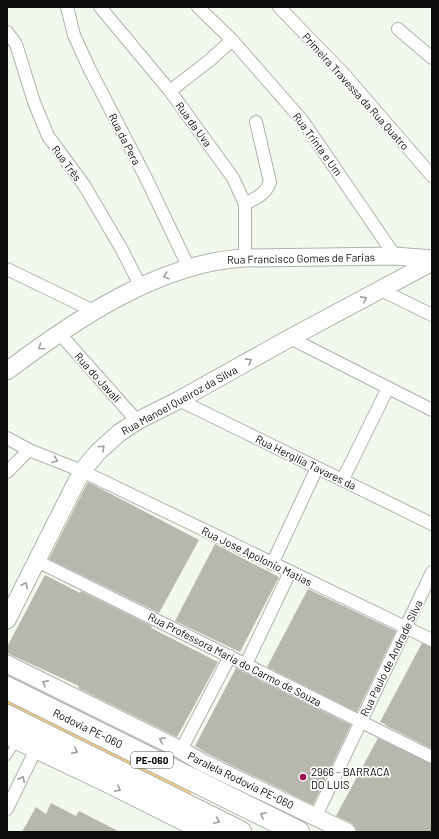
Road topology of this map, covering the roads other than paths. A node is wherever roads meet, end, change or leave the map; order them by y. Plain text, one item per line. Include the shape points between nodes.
1 (67, 7) edge
2 (100, 7) edge
3 (198, 7) edge
4 (279, 7) edge
5 (398, 29) dead end
6 (7, 32) edge
7 (232, 40) junction
8 (432, 58) edge
9 (170, 91) junction
10 (256, 122) dead end
11 (432, 176) edge
12 (245, 204) junction
13 (390, 256) junction
14 (245, 258) junction
15 (432, 261) edge
16 (189, 268) junction
17 (7, 269) edge
18 (140, 287) junction
19 (381, 290) junction
20 (94, 311) junction
21 (432, 315) edge
22 (60, 334) junction
23 (290, 338) junction
24 (10, 365) edge
25 (388, 388) junction
26 (179, 400) junction
27 (432, 410) edge
28 (137, 421) junction
29 (7, 438) edge
30 (29, 450) junction
31 (317, 468) junction
32 (82, 471) junction
33 (7, 472) edge
34 (343, 480) junction
35 (432, 524) edge
36 (37, 561) junction
37 (272, 564) junction
38 (290, 572) junction
39 (432, 572) edge
40 (7, 620) edge
41 (405, 628) junction
42 (432, 640) edge
43 (230, 656) junction
44 (7, 664) edge
45 (246, 664) junction
46 (7, 688) edge
47 (7, 716) edge
48 (360, 722) junction
49 (12, 738) edge
50 (36, 749) junction
51 (181, 750) junction
52 (7, 757) edge
53 (432, 757) edge
54 (203, 763) junction
55 (203, 785) junction
56 (7, 809) edge
57 (183, 814) junction
58 (316, 816) junction
59 (204, 832) edge
60 (240, 832) edge
61 (298, 832) edge
62 (347, 832) edge

1 - 16 street, Rua da Pera via 74,35 89,68
2 - 9 street, Rua da Uva
3 - 7 street, Rua Trinta e Um
4 - 11 street, Primeira Travessa da Rua Quatro via 343,73
5 - 8 street
6 - 18 street, Rua Três via 16,44 34,102 48,136 84,185 121,248
7 - 9 street
7 - 13 street, Rua Trinta e Um via 302,120
9 - 12 street, Rua da Uva via 233,178
10 - 12 street via 270,182 262,194
12 - 14 street, Rua da Uva
13 - 14 street, Rua Francisco Gomes de Farias
13 - 15 street, Rua Francisco Gomes de Farias
13 - 19 street via 390,278
14 - 16 street, Rua Francisco Gomes de Farias
15 - 19 street, Rua Manoel Queiroz da Silva
16 -> 18 street, Rua Francisco Gomes de Farias
17 - 20 street
18 - 20 street, Rua Francisco Gomes de Farias
19 - 21 street
23 -> 19 street, Rua Manoel Queiroz da Silva
20 - 22 street, Rua Francisco Gomes de Farias
22 -> 24 street, Rua Francisco Gomes de Farias
22 - 28 street, Rua do Javali
23 - 25 street
26 -> 23 street, Rua Manoel Queiroz da Silva
25 - 27 street
25 - 34 street
26 - 28 street, Rua Manoel Queiroz da Silva
26 - 31 street, Rua Hergilia Tavares da
32 -> 28 street, Rua Manoel Queiroz da Silva via 98,452
29 - 30 street, Rua Jose Apolonio Matias
30 -> 32 street, Rua Jose Apolonio Matias
30 - 33 street
31 - 34 street, Rua Hergilia Tavares da
31 - 37 street
32 - 36 street, Rua Manoel Queiroz da Silva
32 - 37 street, Rua Jose Apolonio Matias
34 - 35 street, Rua Hergilia Tavares da
40 -> 36 street, Rua Manoel Queiroz da Silva
36 - 43 street, Rua Professora Maria do Carmo de Souza
37 - 38 street, Rua Jose Apolonio Matias
38 - 41 street, Rua Jose Apolonio Matias
38 - 45 street
39 - 41 street, Rua Paulo de Andrade Silva
41 - 42 street, Rua Jose Apolonio Matias
41 - 48 street, Rua Paulo de Andrade Silva
43 - 45 street, Rua Professora Maria do Carmo de Souza
43 - 51 street
51 -> 44 street, Paralela Rodovia PE-060 / PE-060
45 - 48 street, Rua Professora Maria do Carmo de Souza
46 - 55 highway, Rodovia PE-060 / PE-060
47 -> 57 highway, PE-060
48 - 53 street, Rua Professora Maria do Carmo de Souza
48 - 58 street, Rua Paulo de Andrade Silva
49 - 50 street, PE-060
49 - 52 lane
56 -> 50 street
50 -> 57 street, PE-060
51 - 54 street, Paralela Rodovia PE-060 / PE-060
54 - 55 street
54 - 58 street, Paralela Rodovia PE-060 / PE-060
55 - 57 street
61 -> 55 highway, Rodovia PE-060 / PE-060
57 - 59 street, PE-060
57 -> 60 highway, PE-060
58 - 62 street, Paralela Rodovia PE-060 / PE-060

